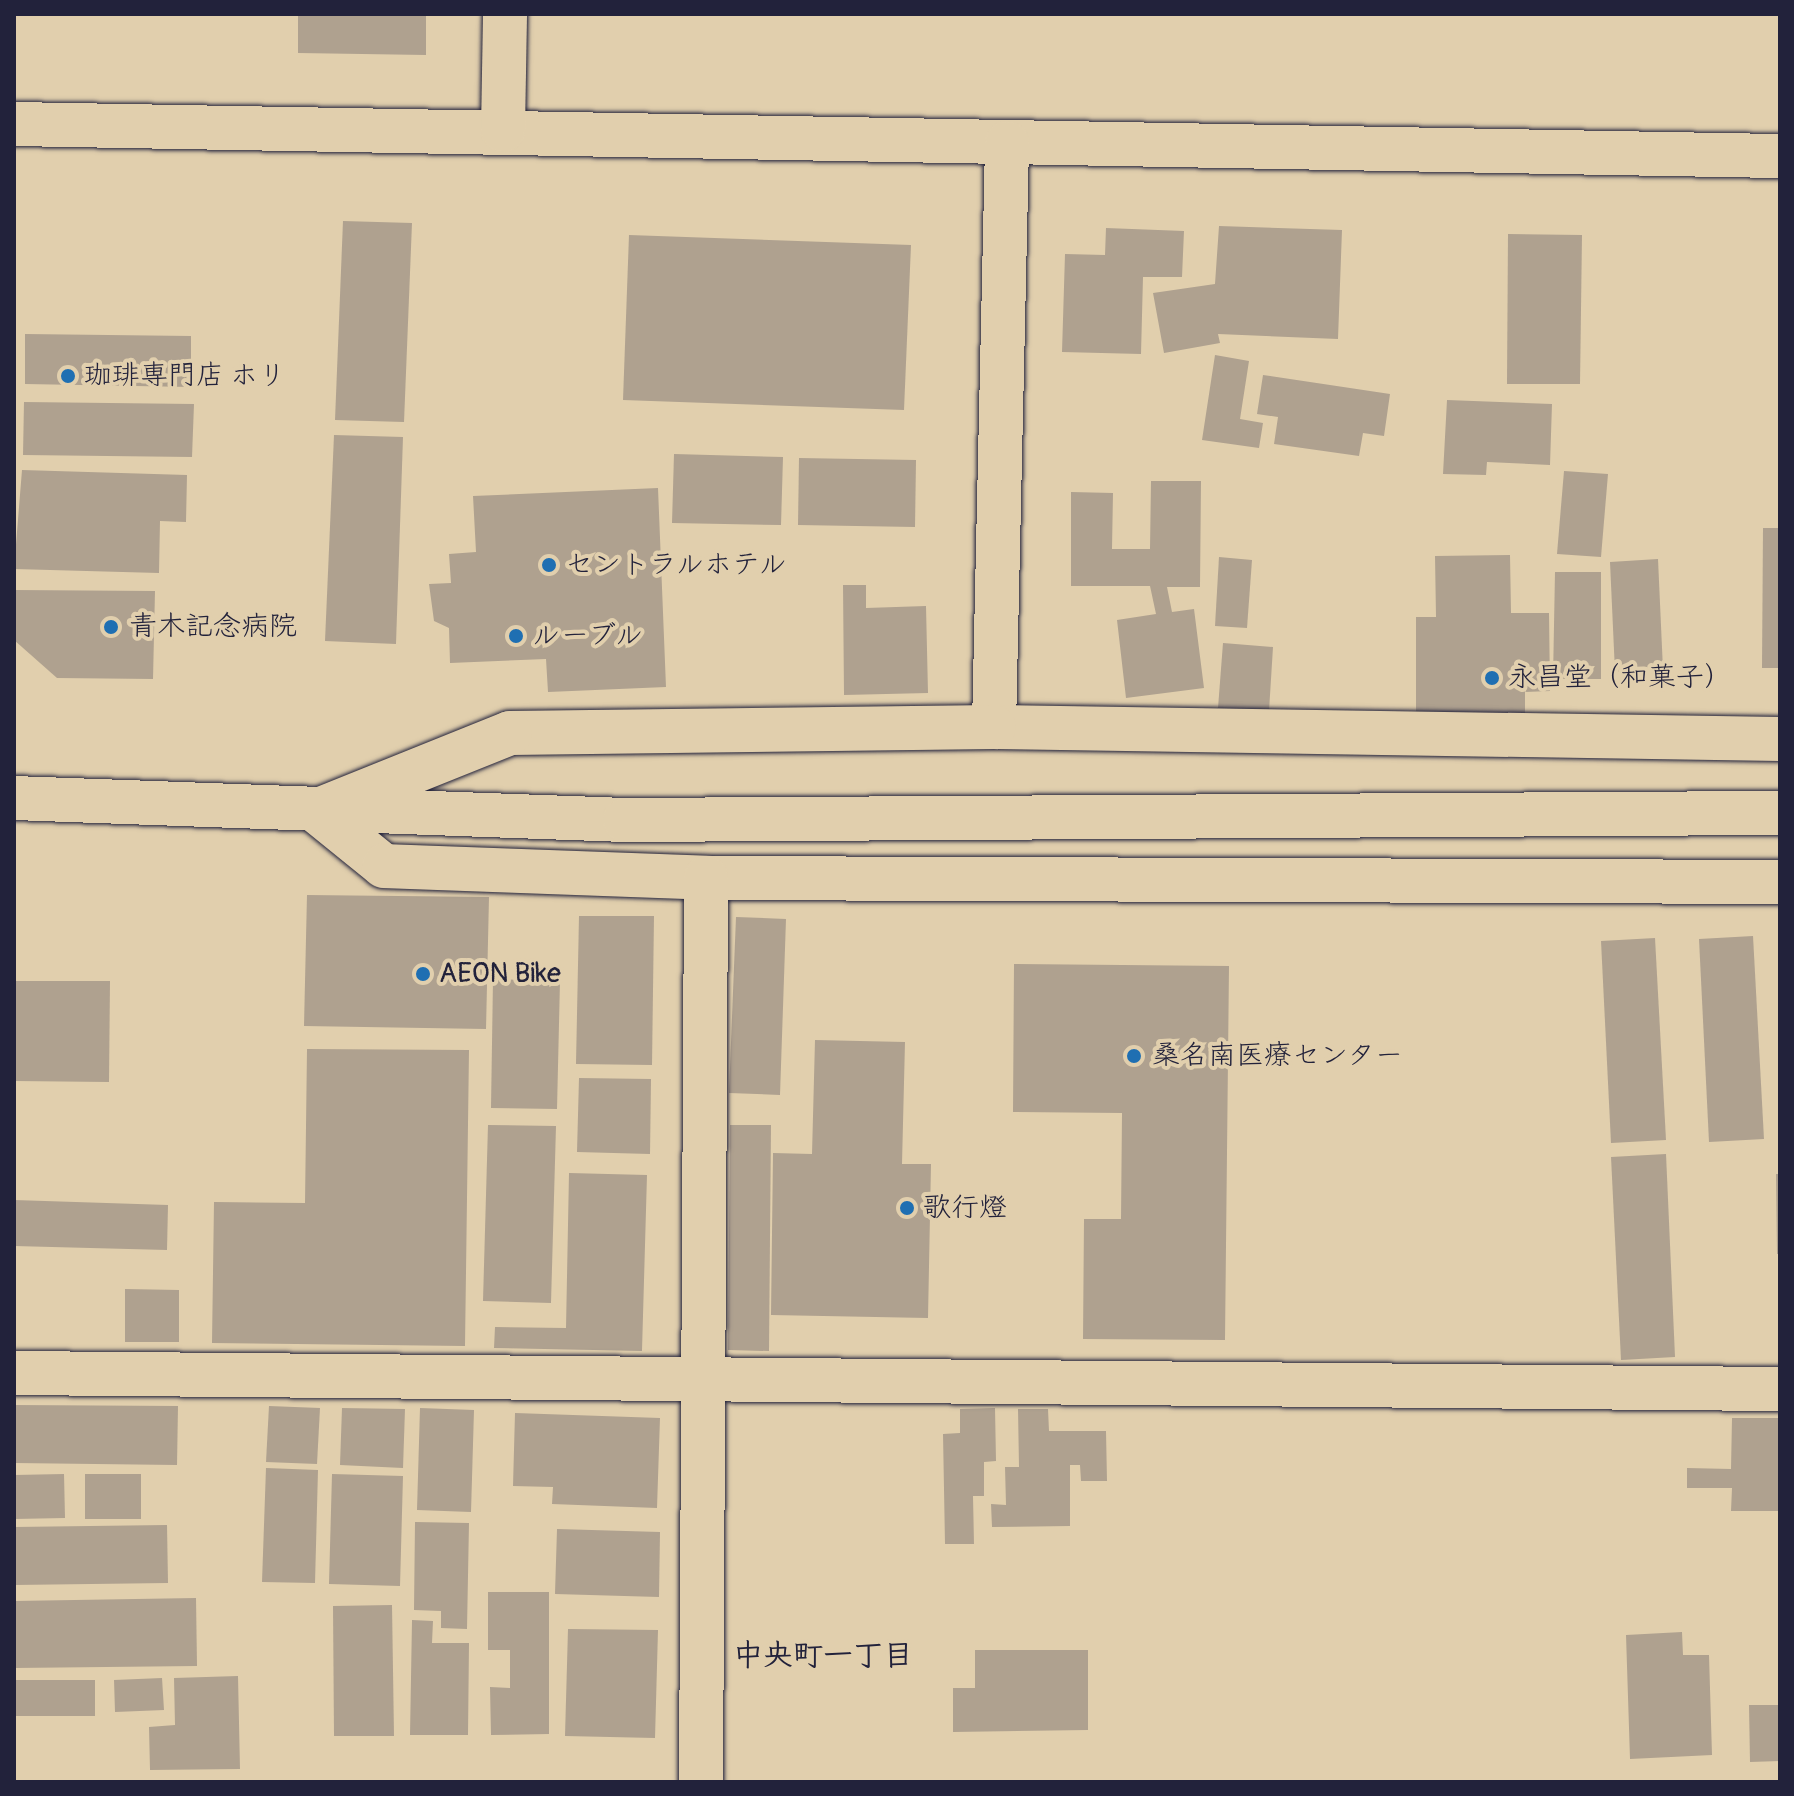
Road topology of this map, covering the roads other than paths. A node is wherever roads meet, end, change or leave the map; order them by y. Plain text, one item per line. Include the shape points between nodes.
1 (505, 14) edge
2 (14, 124) edge
3 (503, 130) junction
4 (1007, 143) junction
5 (1780, 156) edge
6 (994, 727) junction
7 (1780, 739) edge
8 (14, 798) edge
9 (316, 811) junction
10 (1780, 813) edge
11 (706, 878) junction
12 (1780, 882) edge
13 (14, 1373) edge
14 (701, 1381) junction
15 (1780, 1389) edge
16 (691, 1782) edge
17 (701, 1782) edge
18 (726, 1782) edge

1 - 3 street
2 - 3 street
3 - 4 street
4 - 5 street
4 - 6 street
6 - 7 street
6 - 9 street via 510,733
8 - 9 street
9 - 10 street via 625,820
9 - 11 street via 384,866
11 - 12 street
11 - 14 street
13 - 14 street
14 - 15 street
14 - 17 street
16 - 17 street
17 - 18 street

